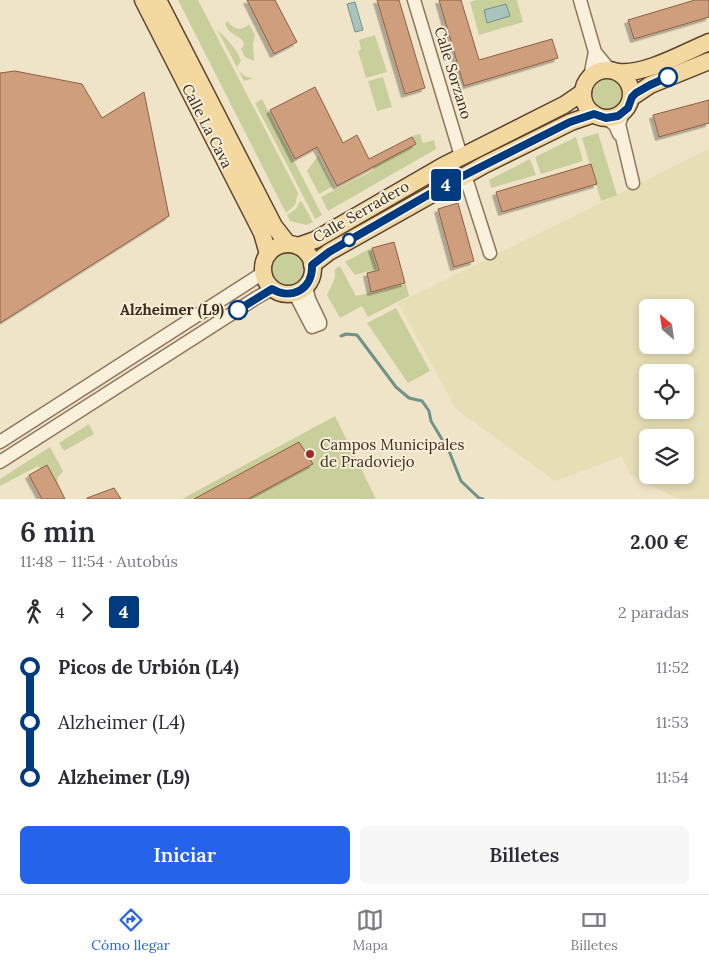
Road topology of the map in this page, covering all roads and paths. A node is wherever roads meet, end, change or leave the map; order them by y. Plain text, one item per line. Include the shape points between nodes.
1 (143, 0) edge
2 (158, 0) edge
3 (414, 0) edge
4 (580, 0) edge
5 (709, 42) edge
6 (596, 52) junction
7 (709, 61) edge
8 (614, 71) junction
9 (590, 77) junction
10 (583, 92) junction
11 (632, 97) junction
12 (623, 113) junction
13 (600, 116) junction
14 (622, 140) junction
15 (461, 156) junction
16 (465, 174) junction
17 (633, 183) dead end
18 (293, 245) junction
19 (490, 252) dead end
20 (268, 254) junction
21 (312, 265) junction
22 (263, 273) junction
23 (272, 289) junction
24 (0, 442) edge
25 (0, 462) edge

1 - 20 main road, Calle La Cava via 262,233
2 - 18 main road, Calle La Cava via 274,226
3 - 15 street, Calle Sorzano
4 - 6 street
5 - 8 main road via 643,70
6 - 8 street
6 - 9 street
7 - 11 main road via 650,85
8 - 9 main road via 603,70
8 - 11 main road via 629,82
9 - 10 main road
10 - 13 main road via 586,105
10 - 15 main road, Calle Serradero
11 - 12 main road
12 - 13 main road
12 - 14 street via 619,124
13 - 14 street via 615,125
13 - 16 main road, Calle Serradero via 570,122
14 - 17 street
15 - 18 main road, Calle Serradero via 315,240
16 - 19 street
16 - 21 main road, Calle Serradero
18 - 20 main road via 277,247
18 - 21 main road via 307,254
20 - 22 main road
21 - 23 main road via 310,279 299,290 282,293
22 - 23 main road
22 - 24 street
23 - 25 street

